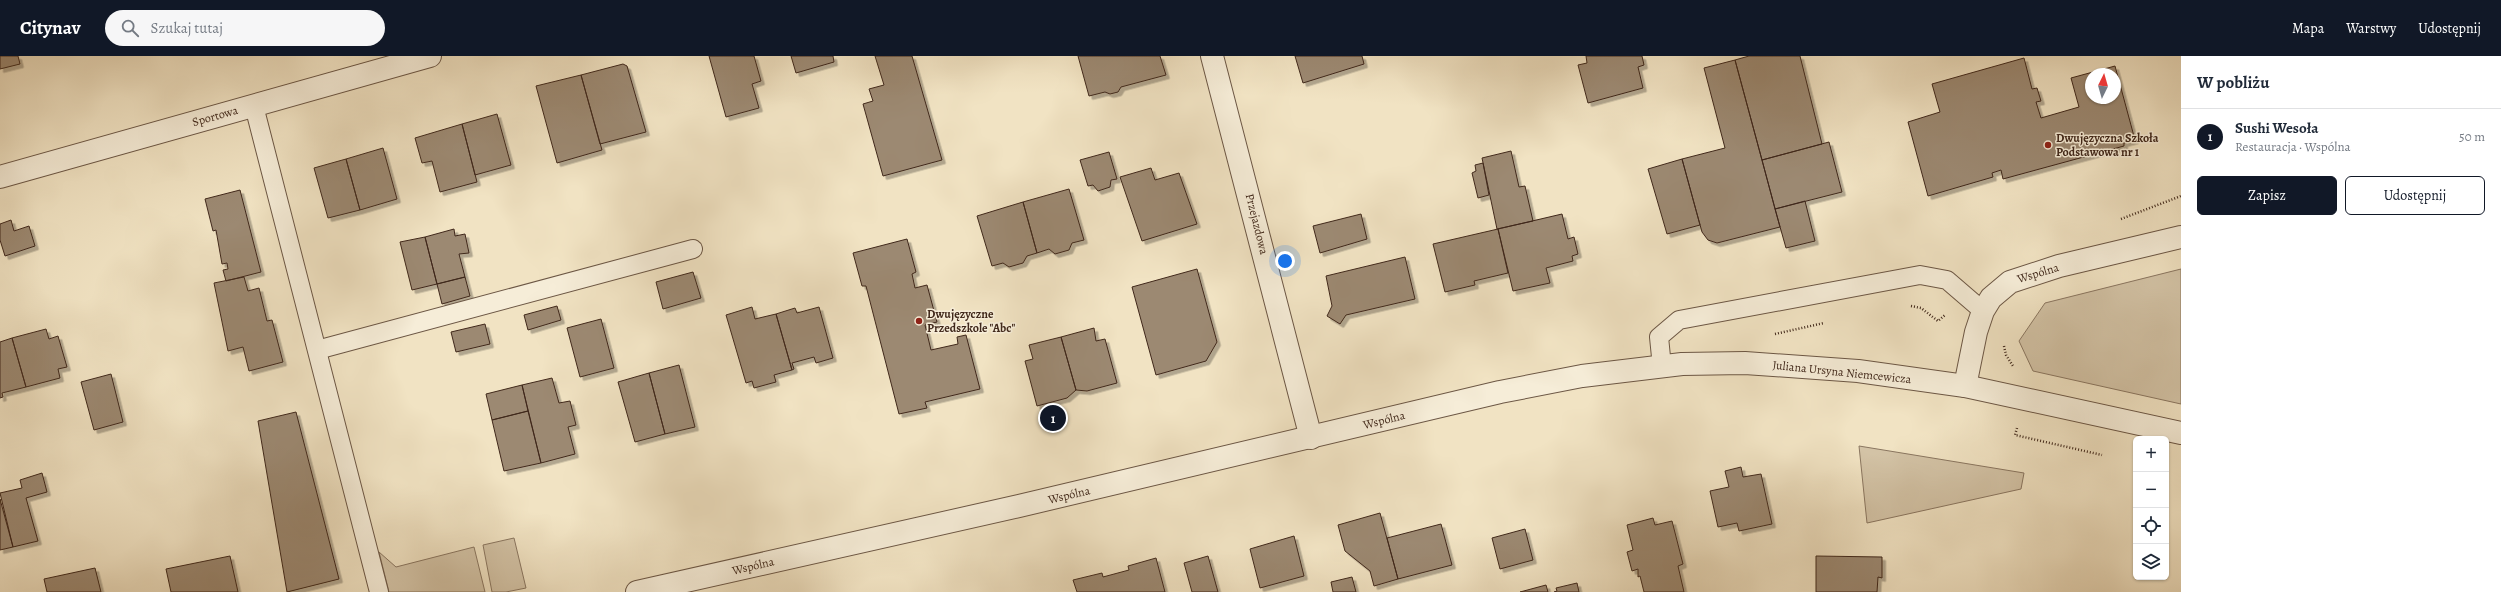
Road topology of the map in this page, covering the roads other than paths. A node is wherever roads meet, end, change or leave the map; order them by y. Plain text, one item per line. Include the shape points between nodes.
1 (430, 56) edge
2 (1212, 56) edge
3 (254, 106) junction
4 (0, 177) edge
5 (2181, 237) edge
6 (693, 249) dead end
7 (1983, 311) junction
8 (317, 350) junction
9 (1662, 366) junction
10 (1965, 386) junction
11 (1500, 392) joint
12 (2181, 433) edge
13 (1310, 438) junction
14 (379, 592) edge
15 (637, 592) edge

1 - 3 street, Sportowa
2 - 13 street, Przejazdowa
3 - 4 street, Sportowa
3 - 8 lane
5 - 7 street, Wspólna via 2019,278 2000,290
6 - 8 lane
7 - 9 lane via 1946,280 1920,275 1680,320 1659,337
7 - 10 street, Wspólna
8 - 14 lane
9 - 10 street, Juliana Ursyna Niemcewicza via 1772,364 1858,371
9 - 11 street, Juliana Ursyna Niemcewicza via 1582,376
10 - 12 street, Juliana Ursyna Niemcewicza
11 - 13 street, Wspólna
13 - 15 street, Wspólna

